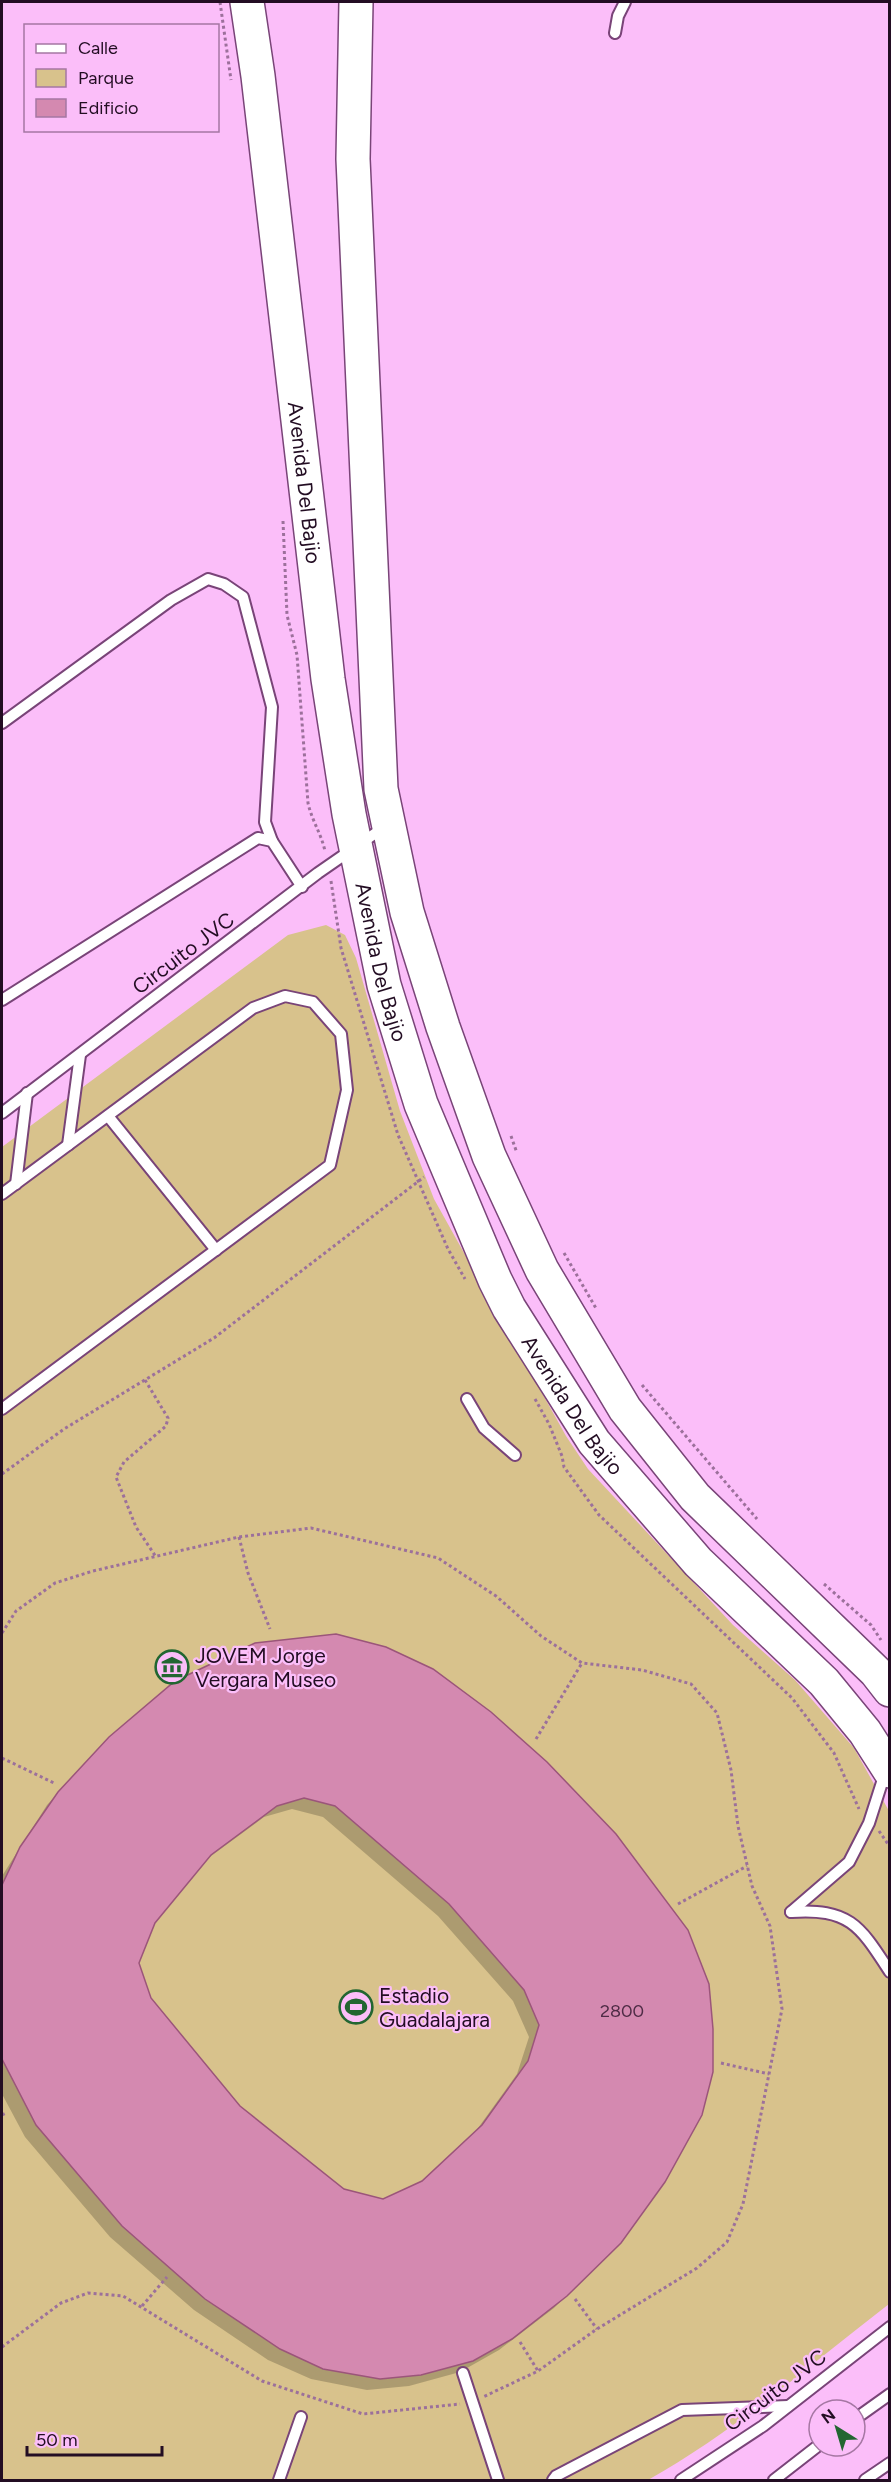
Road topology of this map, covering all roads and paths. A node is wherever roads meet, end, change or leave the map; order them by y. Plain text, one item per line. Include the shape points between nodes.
1 (220, 2) edge
2 (246, 2) edge
3 (356, 2) edge
4 (625, 2) edge
5 (615, 33) dead end
6 (231, 81) dead end
7 (282, 518) dead end
8 (2, 723) edge
9 (388, 824) junction
10 (272, 841) junction
11 (356, 848) junction
12 (328, 867) junction
13 (302, 886) junction
14 (341, 948) dead end
15 (2, 1000) edge
16 (80, 1054) junction
17 (27, 1094) junction
18 (2, 1113) edge
19 (108, 1116) junction
20 (507, 1126) dead end
21 (68, 1145) junction
22 (519, 1158) dead end
23 (447, 1164) junction
24 (16, 1184) junction
25 (2, 1194) edge
26 (561, 1248) dead end
27 (216, 1250) junction
28 (602, 1317) dead end
29 (637, 1377) dead end
30 (145, 1380) junction
31 (467, 1399) dead end
32 (2, 1408) edge
33 (515, 1455) dead end
34 (2, 1474) edge
35 (762, 1525) dead end
36 (239, 1537) junction
37 (156, 1557) junction
38 (820, 1581) dead end
39 (270, 1629) dead end
40 (2, 1633) edge
41 (883, 1642) dead end
42 (582, 1663) junction
43 (890, 1690) edge
44 (536, 1739) dead end
45 (2, 1758) edge
46 (888, 1769) edge
47 (56, 1784) dead end
48 (747, 1866) junction
49 (678, 1904) dead end
50 (890, 1972) edge
51 (721, 2063) dead end
52 (770, 2074) junction
53 (6, 2113) dead end
54 (2, 2115) edge
55 (167, 2277) dead end
56 (575, 2299) dead end
57 (142, 2307) junction
58 (890, 2327) edge
59 (597, 2329) junction
60 (520, 2342) dead end
61 (2, 2347) edge
62 (538, 2371) junction
63 (463, 2373) dead end
64 (890, 2394) edge
65 (472, 2402) junction
66 (788, 2406) junction
67 (867, 2410) edge
68 (301, 2417) dead end
69 (807, 2455) edge
70 (890, 2463) edge
71 (279, 2481) edge
72 (498, 2481) edge
73 (553, 2481) edge
74 (681, 2481) edge
75 (774, 2481) edge
76 (865, 2481) edge

1 - 6 path
2 - 11 main road, Avenida Del Bajio via 258,76 328,679
3 - 9 main road, Avenida Del Bajio via 354,171 381,789
4 - 5 lane
7 - 12 path via 287,615 297,655 308,803 310,815 321,832
8 - 10 lane via 171,600 208,579 224,584 243,597 272,707 266,822
9 - 11 lane, Circuito JVC
9 - 43 main road, Avenida Del Bajio via 407,912 443,1027 489,1156 542,1270 625,1409 695,1497
10 - 13 lane
10 - 15 lane via 258,838
11 - 12 lane, Circuito JVC
11 - 23 main road, Avenida Del Bajio via 384,985 421,1104
12 - 13 lane, Circuito JVC
12 - 14 path
13 - 16 lane, Circuito JVC
16 - 17 lane, Circuito JVC
16 - 21 lane
17 - 18 lane, Circuito JVC
17 - 24 lane
19 - 21 lane
19 - 27 lane
19 - 27 lane via 253,1008 285,996 313,1002 341,1034 347,1090 330,1166
20 - 22 path
21 - 24 lane
23 - 30 path via 386,1204 214,1338
23 - 46 main road, Avenida Del Bajio via 509,1308 594,1442 698,1562 824,1682 865,1732
24 - 25 lane
26 - 28 path
27 - 32 lane
29 - 35 path
30 - 34 path
30 - 37 path via 168,1418 166,1426 118,1469 116,1477 136,1527
31 - 33 lane via 484,1428
36 - 37 path
36 - 39 path
36 - 42 path via 311,1528 438,1558 496,1596 541,1636
37 - 40 path via 55,1583 16,1611
38 - 41 path via 871,1625
42 - 44 path
42 - 48 path via 642,1670 692,1684 717,1713
45 - 47 path
46 - 50 lane via 869,1823 849,1862 791,1912 813,1910 842,1916 863,1932
48 - 49 path
48 - 52 path via 770,1926 782,2009
51 - 52 path
52 - 59 path via 743,2204 727,2242 697,2268
53 - 54 path
55 - 57 path
56 - 59 path
57 - 61 path via 123,2296 88,2293 61,2303
57 - 65 path via 262,2381 363,2414
58 - 66 lane, Circuito JVC
59 - 62 path
60 - 62 path
62 - 65 path
63 - 65 lane
64 - 67 lane
65 - 72 lane
66 - 73 lane via 682,2410
66 - 74 lane, Circuito JVC
68 - 71 lane
69 - 75 lane
70 - 76 lane

